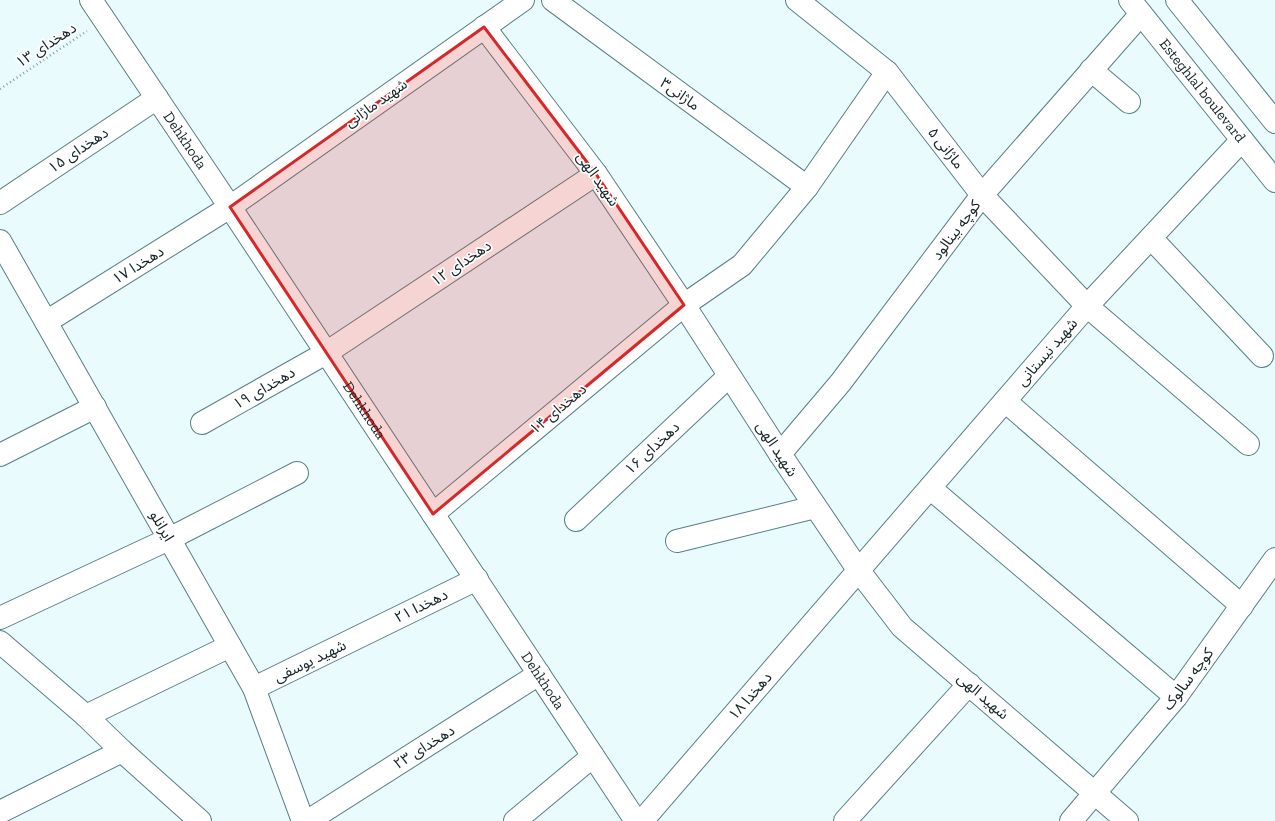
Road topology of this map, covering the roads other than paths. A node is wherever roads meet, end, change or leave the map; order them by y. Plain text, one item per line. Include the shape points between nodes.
1 (91, 0) edge
2 (523, 0) edge
3 (553, 0) edge
4 (797, 0) edge
5 (1177, 0) edge
6 (1136, 7) edge
7 (484, 27) junction
8 (1091, 70) junction
9 (887, 72) junction
10 (157, 98) junction
11 (1129, 102) dead end
12 (1275, 122) edge
13 (1242, 140) junction
14 (596, 174) junction
15 (1275, 181) edge
16 (807, 187) junction
17 (982, 196) junction
18 (0, 203) edge
19 (230, 206) junction
20 (1151, 238) junction
21 (0, 241) edge
22 (684, 305) junction
23 (1087, 306) junction
24 (46, 322) junction
25 (326, 352) junction
26 (1262, 356) dead end
27 (729, 376) junction
28 (1005, 401) junction
29 (95, 407) junction
30 (202, 423) dead end
31 (1248, 444) dead end
32 (780, 454) junction
33 (0, 455) edge
34 (296, 473) dead end
35 (930, 488) junction
36 (816, 507) junction
37 (433, 514) junction
38 (576, 520) dead end
39 (169, 538) junction
40 (677, 541) dead end
41 (1275, 559) edge
42 (859, 571) junction
43 (477, 579) junction
44 (1242, 606) junction
45 (0, 618) edge
46 (365, 634) joint
47 (0, 642) edge
48 (230, 646) junction
49 (539, 674) junction
50 (969, 684) junction
51 (254, 688) junction
52 (1176, 697) junction
53 (86, 716) junction
54 (122, 751) junction
55 (593, 756) junction
56 (1095, 794) junction
57 (0, 812) edge
58 (200, 821) edge
59 (303, 821) edge
60 (308, 821) edge
61 (515, 821) edge
62 (636, 821) edge
63 (642, 821) edge
64 (845, 821) edge
65 (1071, 821) edge
66 (1127, 821) edge

1 - 10 street, Dehkhoda
2 - 7 street, شهید ماژانی
3 - 16 street, ماژانی۳
4 - 9 street, ۵ ماژانی
5 - 12 street
6 - 8 street, کوچه بینالود
6 - 13 street, Esteghlal boulevard
7 - 14 street, شهید الهی
7 - 19 street, شهید ماژانی
8 - 11 street
8 - 17 street, کوچه بینالود
9 - 16 street, دهخدای ۱۴
9 - 17 street, ۵ ماژانی
10 - 18 street, دهخدای ۱۵
10 - 19 street, Dehkhoda
13 - 15 street, Esteghlal boulevard
13 - 20 street, شهید نیستانی
14 - 22 street, شهید الهی
14 - 25 street, دهخدای ۱۲
16 - 22 street, دهخدای ۱۴ via 742,265
17 - 23 street, ۵ ماژانی
17 - 32 street, کوچه بینالود via 841,382
19 - 24 street, دهخدا ۱۷
19 - 25 street, Dehkhoda
20 - 23 street, شهید نیستانی
20 - 26 street
21 - 24 street, ایرانلو
22 - 27 street, شهید الهی
22 - 37 street, دهخدای ۱۴
23 - 28 street, شهید نیستانی
23 - 31 street, ۵ ماژانی
24 - 29 street, ایرانلو
25 - 30 street, دهخدای ۱۹
25 - 37 street, Dehkhoda
27 - 32 street, شهید الهی
27 - 38 street, دهخدای ۱۶
28 - 35 street, شهید نیستانی
28 - 44 street
29 - 33 street
29 - 39 street, ایرانلو
32 - 36 street, شهید الهی
34 - 39 street
35 - 42 street, شهید نیستانی
35 - 52 street
36 - 40 street
36 - 42 street, شهید الهی
37 - 43 street, Dehkhoda
39 - 45 street
39 - 48 street, ایرانلو
41 - 44 street, کوچه سالوک
42 - 50 street, شهید الهی via 902,626
42 - 63 street, دهخدا ۱۸
43 - 46 street, دهخدا ۲۱
43 - 49 street, Dehkhoda
44 - 52 street, کوچه سالوک
46 - 51 street, شهید یوسفی
47 - 53 street
48 - 51 street, ایرانلو
48 - 53 street
49 - 55 street, Dehkhoda
49 - 60 street, دهخدای ۲۳
50 - 56 street, شهید الهی
50 - 64 street
51 - 59 street, ایرانلو
52 - 56 street, کوچه سالوک
53 - 54 street
54 - 57 street
54 - 58 street
55 - 61 street
55 - 62 street, Dehkhoda
56 - 65 street, کوچه سالوک
56 - 66 street, شهید الهی

